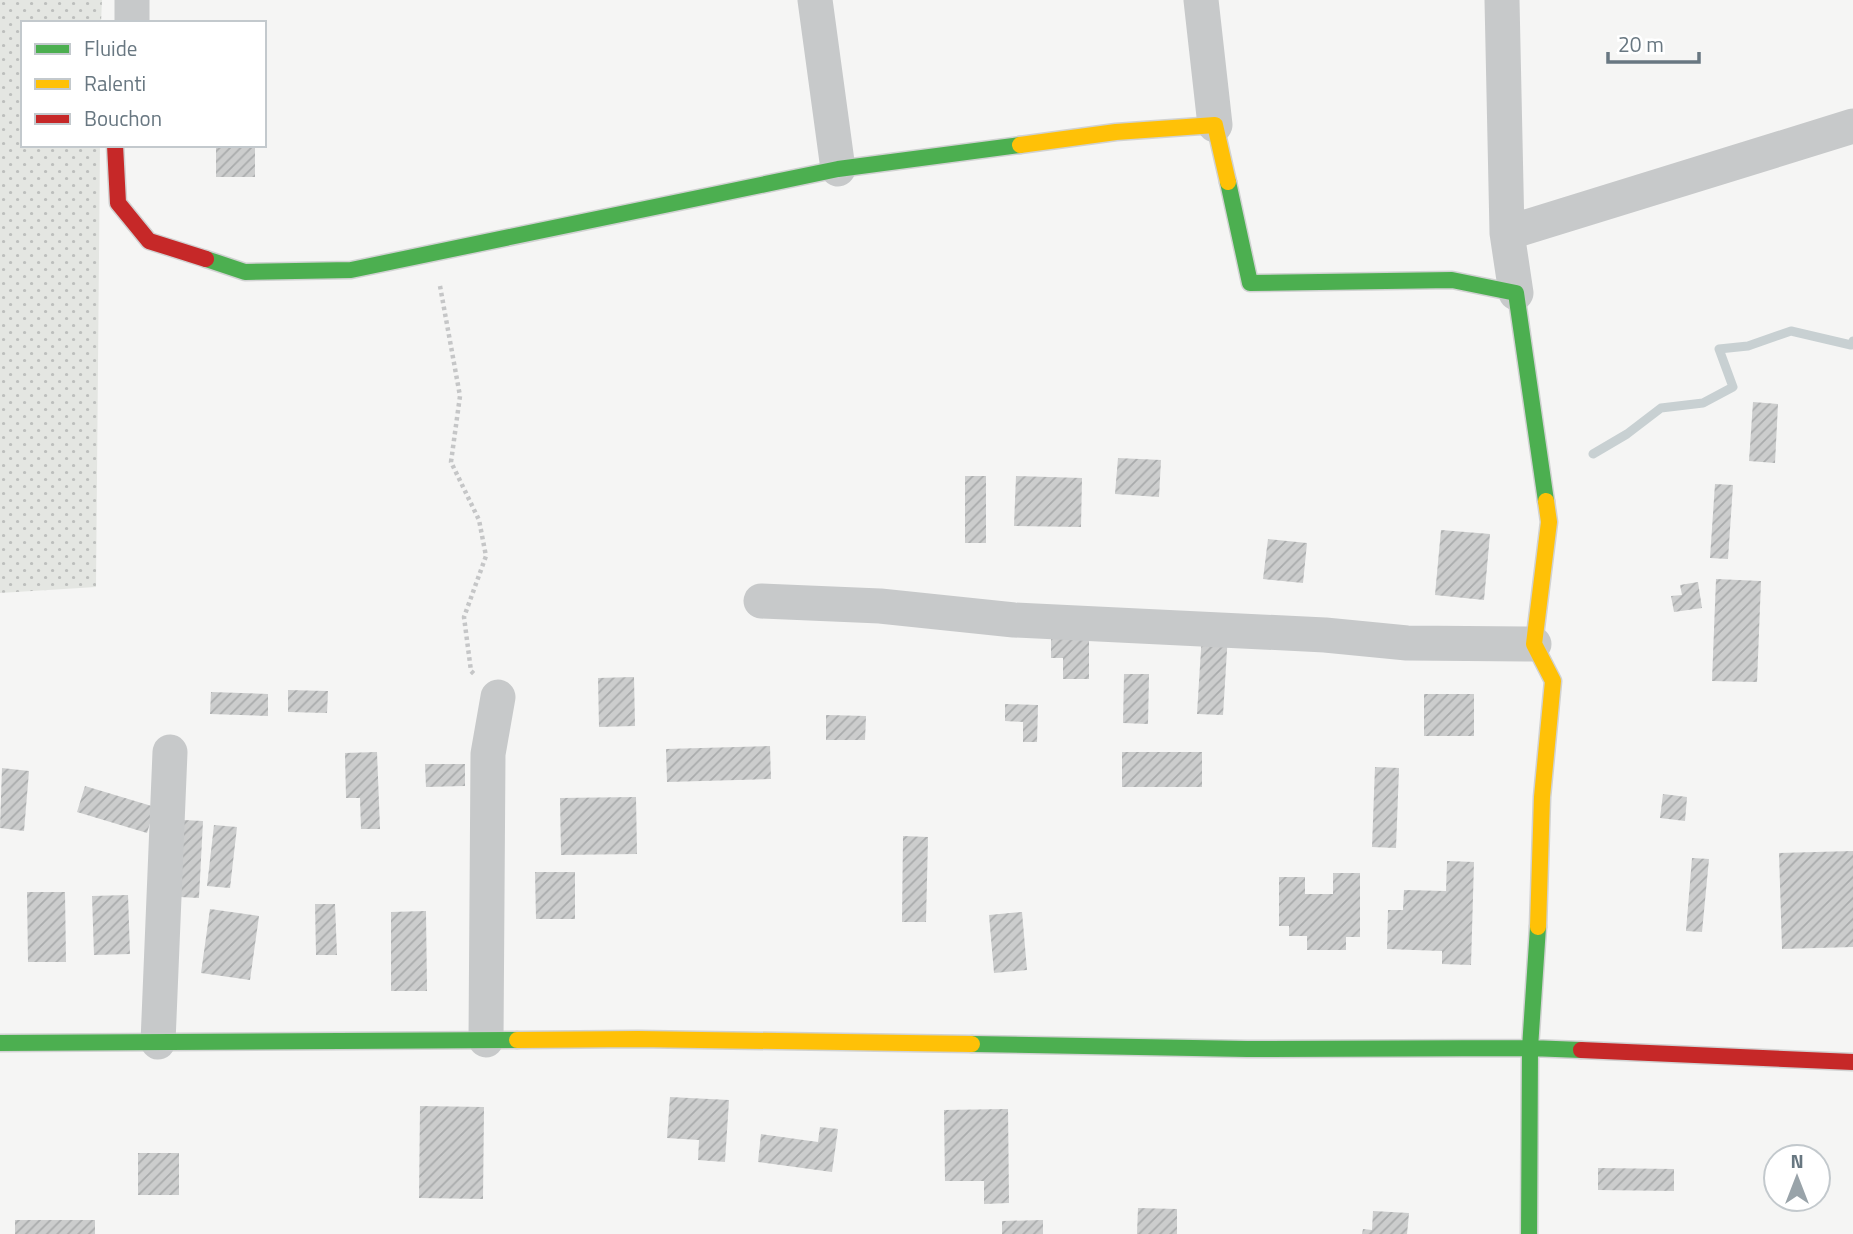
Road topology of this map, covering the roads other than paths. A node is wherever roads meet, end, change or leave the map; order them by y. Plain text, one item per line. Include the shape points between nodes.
1 (132, 0) edge
2 (815, 0) edge
3 (1201, 0) edge
4 (1502, 0) edge
5 (132, 21) edge
6 (1215, 125) junction
7 (1853, 127) edge
8 (116, 147) edge
9 (838, 169) junction
10 (1507, 233) junction
11 (1516, 293) junction
12 (761, 601) dead end
13 (1534, 644) junction
14 (498, 698) road end
15 (170, 752) dead end
16 (486, 1040) junction
17 (158, 1042) junction
18 (0, 1043) edge
19 (1530, 1048) junction
20 (1853, 1062) edge
21 (1529, 1234) edge

1 - 5 street
2 - 9 street
3 - 6 street
4 - 10 street
6 - 9 street via 1116,132
6 - 11 street via 1250,283 1452,280
7 - 10 street
8 - 9 street via 118,204 149,241 245,272 351,270
10 - 11 street
11 - 13 street via 1549,522
12 - 13 street via 1407,643
13 - 19 street via 1553,681 1542,797
14 - 16 street via 488,754
15 - 17 street
16 - 17 street
16 - 19 street
17 - 18 street
19 - 20 street
19 - 21 street

